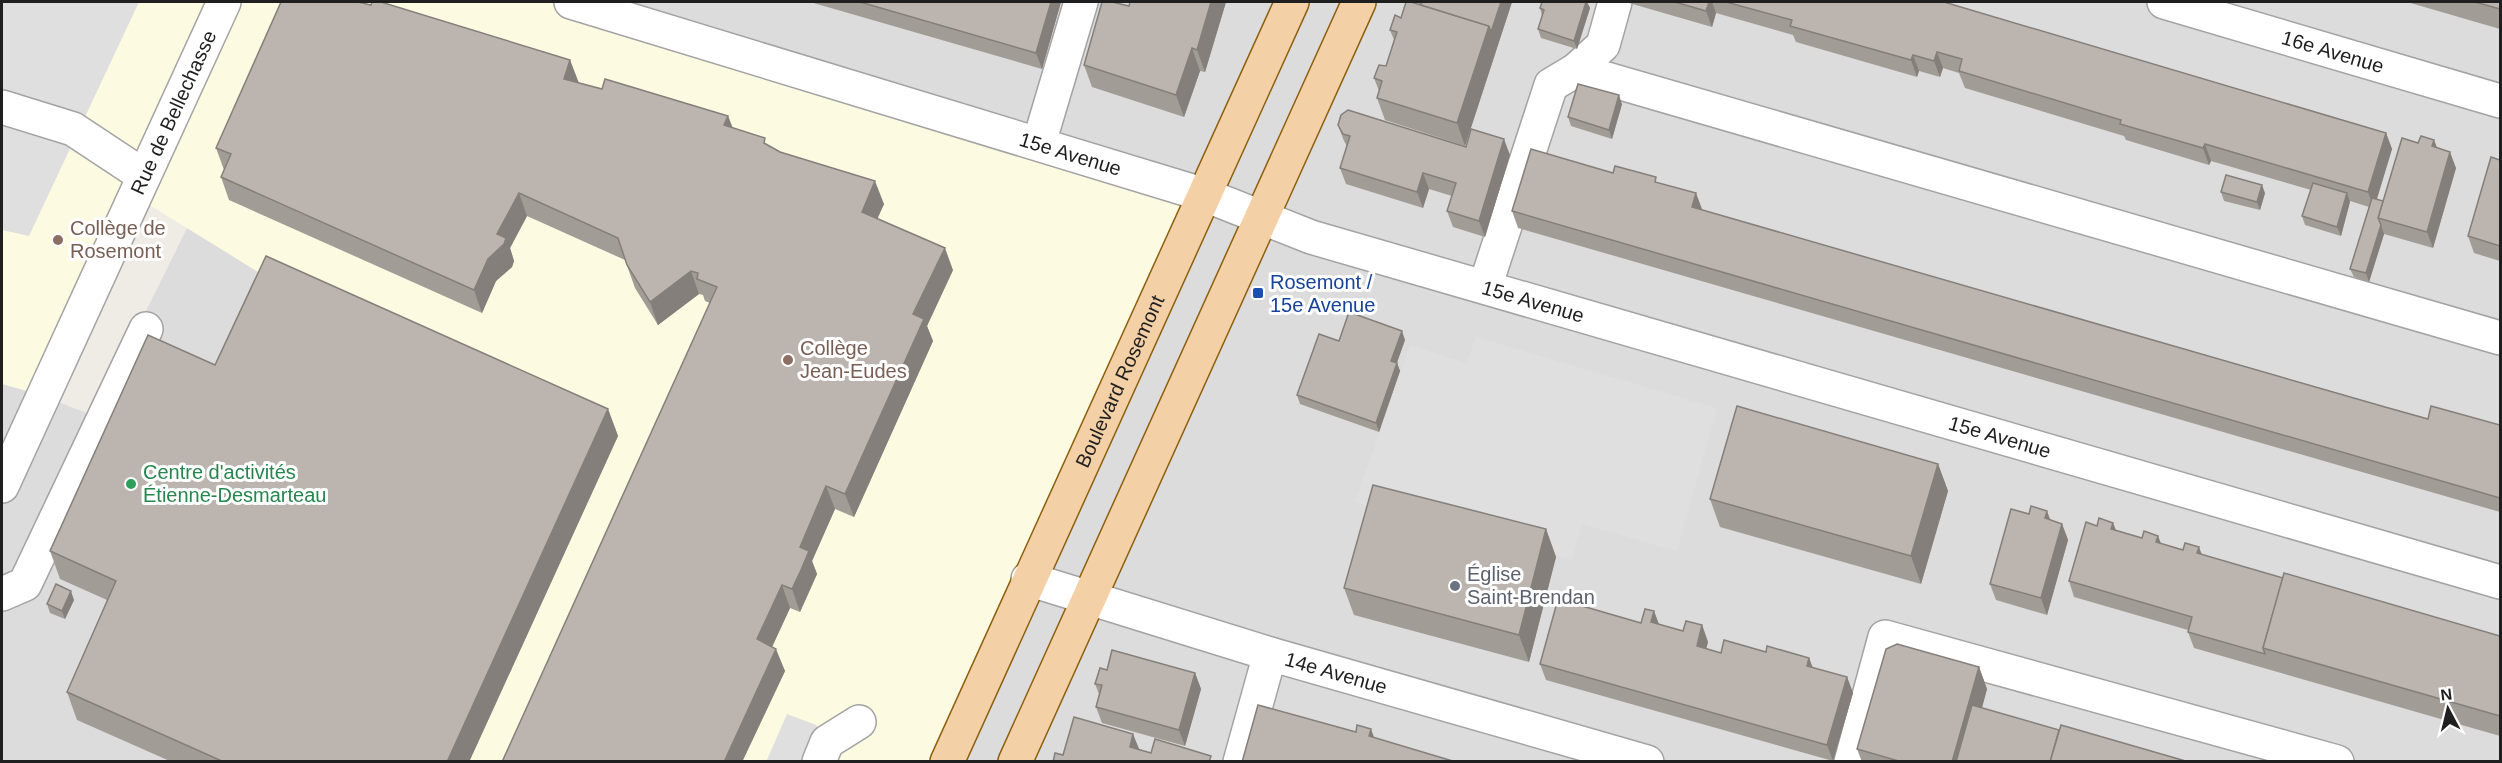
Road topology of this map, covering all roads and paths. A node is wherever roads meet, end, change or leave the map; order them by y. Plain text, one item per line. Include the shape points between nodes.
1 (224, 2) edge
2 (571, 2) edge
3 (1081, 2) edge
4 (1292, 2) edge
5 (1359, 2) edge
6 (1615, 2) edge
7 (2164, 2) edge
8 (1576, 70) junction
9 (2500, 101) edge
10 (2, 107) edge
11 (1039, 143) junction
12 (144, 176) junction
13 (1205, 195) junction
14 (1261, 217) junction
15 (1485, 287) junction
16 (146, 329) dead end
17 (2500, 338) edge
18 (2, 486) edge
19 (1029, 579) junction
20 (2500, 582) edge
21 (2, 594) edge
22 (1088, 598) junction
23 (1270, 654) junction
24 (859, 722) dead end
25 (819, 762) edge
26 (947, 762) edge
27 (1015, 762) edge
28 (1240, 762) edge
29 (1647, 762) edge
30 (1851, 762) edge
31 (2337, 762) edge

1 - 12 street, Rue de Bellechasse
2 - 11 street, 15e Avenue
3 - 11 street
4 - 13 main road, Boulevard Rosemont
5 - 14 main road
6 - 8 street via 1603,45
7 - 9 street, 16e Avenue
8 - 15 street via 1551,85
8 - 17 street
10 - 12 street via 73,129
11 - 13 street, 15e Avenue
12 - 18 street, Rue de Bellechasse
13 - 14 street, 15e Avenue
13 - 19 main road, Boulevard Rosemont
14 - 15 street, 15e Avenue via 1311,237
14 - 22 main road
15 - 20 street, 15e Avenue
16 - 21 street via 25,584
19 - 22 street, 14e Avenue
19 - 26 main road, Boulevard Rosemont
22 - 23 street, 14e Avenue
22 - 27 main road
23 - 28 street
23 - 29 street, 14e Avenue
24 - 25 street via 827,742
30 - 31 street via 1885,637

